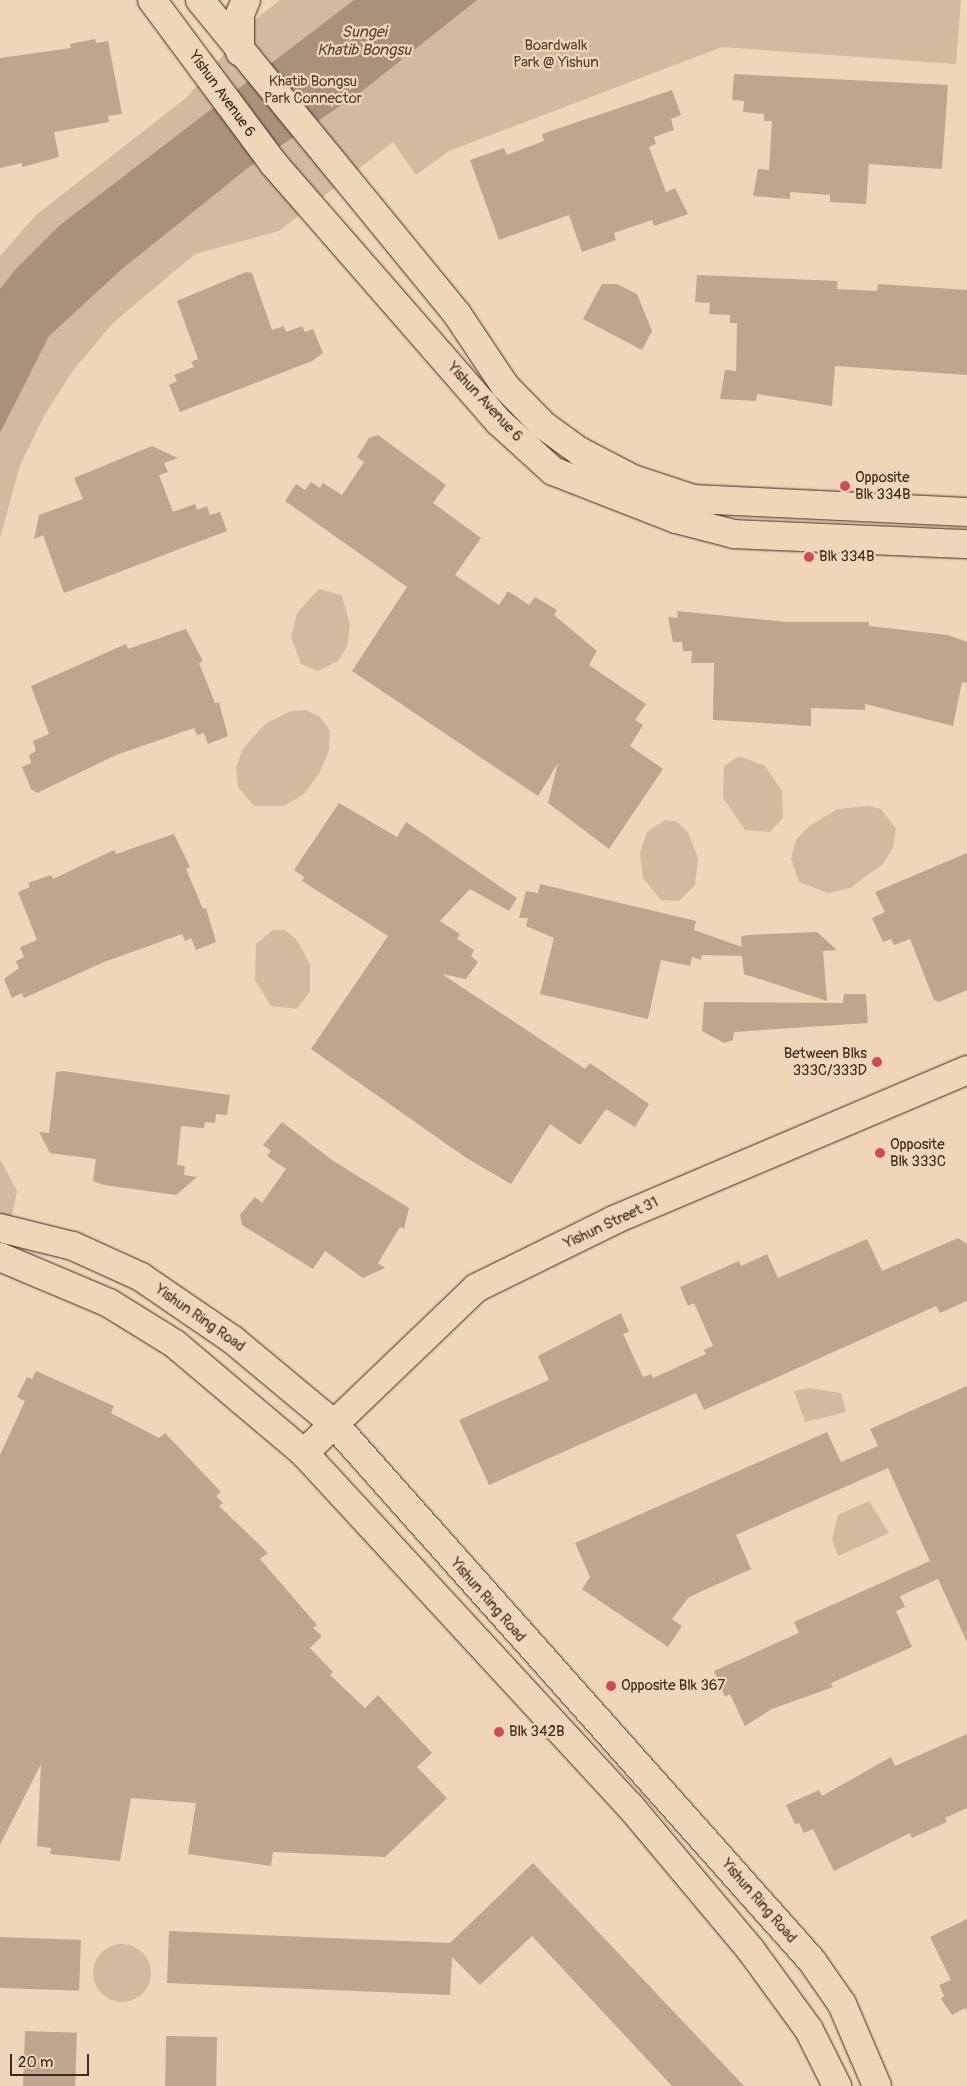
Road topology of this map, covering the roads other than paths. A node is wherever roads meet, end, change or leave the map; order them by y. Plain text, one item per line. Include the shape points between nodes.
1 (152, 0) edge
2 (200, 0) edge
3 (246, 0) edge
4 (244, 56) junction
5 (967, 512) edge
6 (967, 544) edge
7 (967, 1070) edge
8 (0, 1228) edge
9 (0, 1257) edge
10 (233, 1340) junction
11 (208, 1370) junction
12 (335, 1425) junction
13 (304, 1453) junction
14 (837, 2086) edge
15 (877, 2086) edge

1 - 6 main road, Yishun Avenue 6 via 282,174 499,422 553,470 676,519 734,534
2 - 4 main road, Yishun Avenue 6
3 - 4 main road via 240,14
4 - 5 main road, Yishun Avenue 6 via 457,314 505,386 543,425 579,451 634,479 693,499
7 - 12 main road, Yishun Street 31 via 614,1220 476,1288
8 - 10 main road, Yishun Ring Road via 110,1259
9 - 11 main road via 109,1303
10 - 11 main road
10 - 12 main road, Yishun Ring Road
11 - 13 main road
12 - 13 main road, Yishun Street 31
12 - 15 main road, Yishun Ring Road via 812,1961 842,2004
13 - 14 main road via 630,1806 731,1926 809,2030

